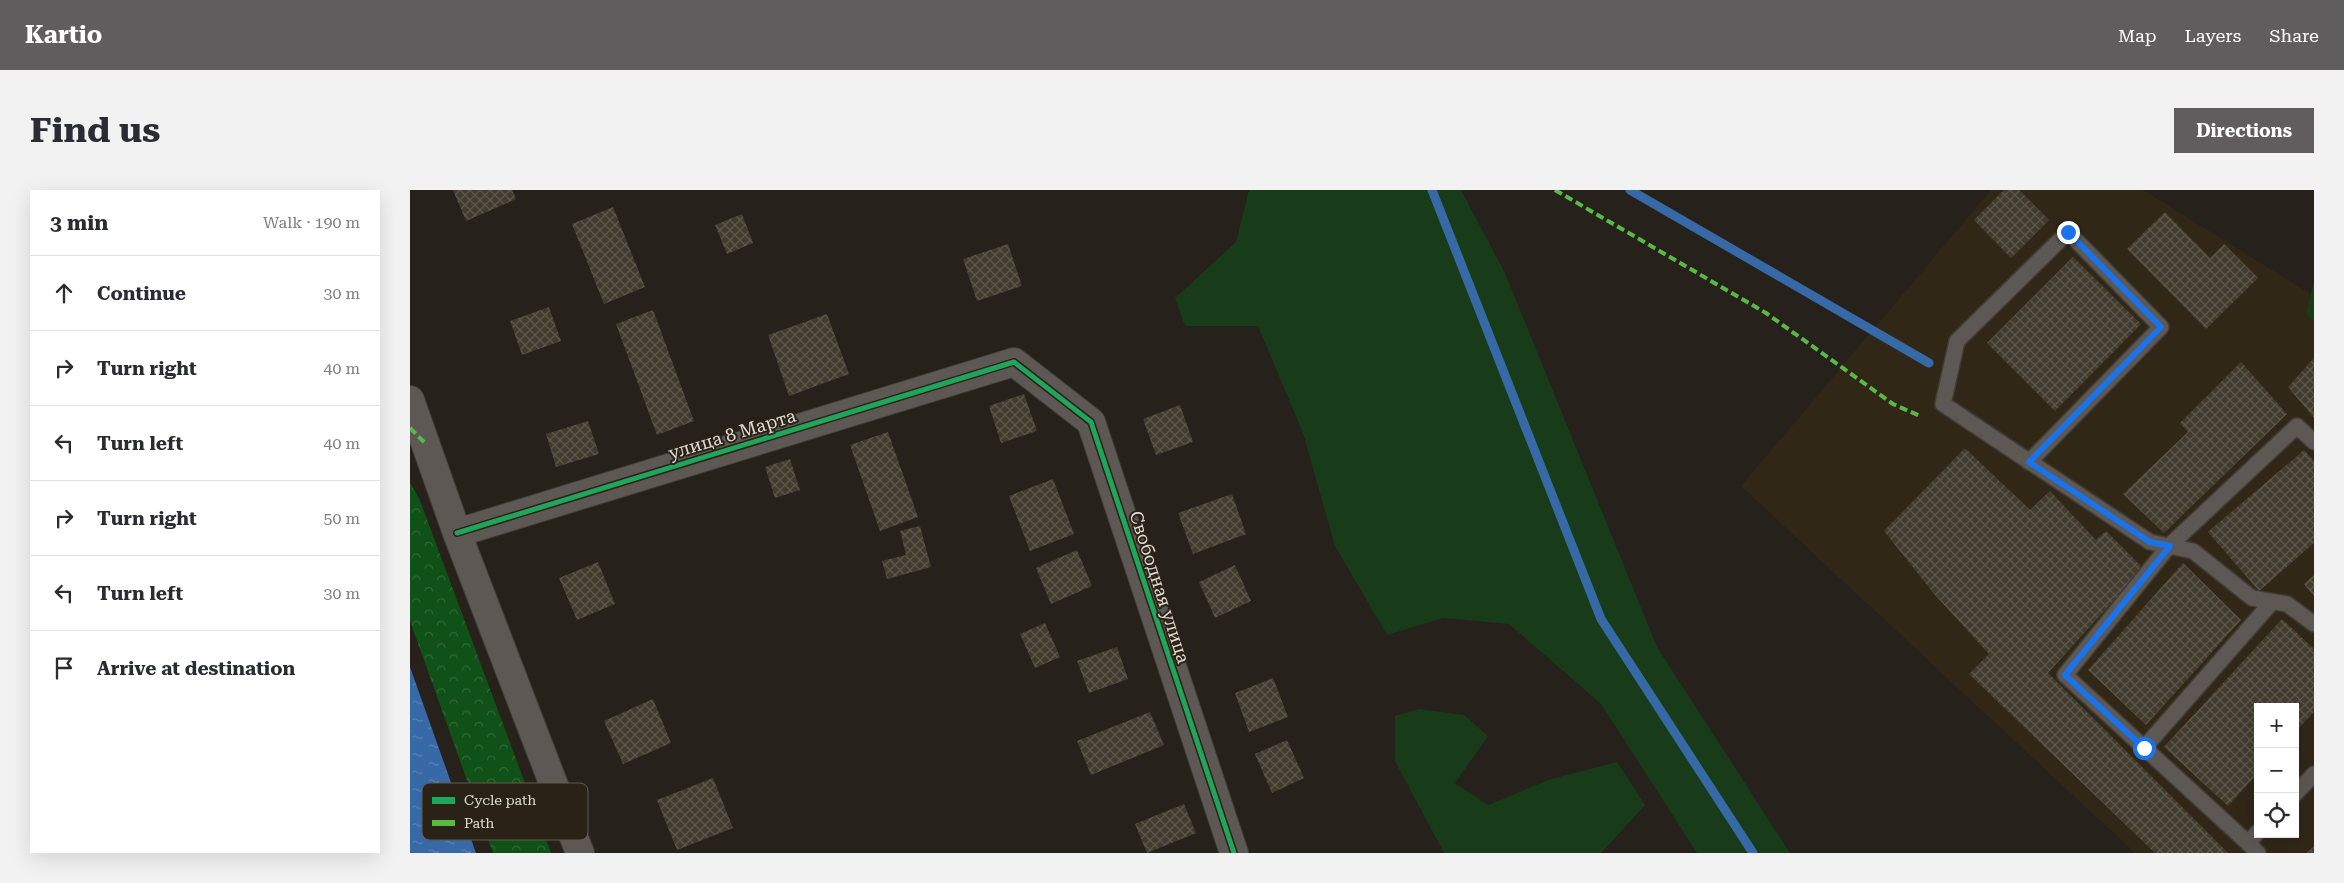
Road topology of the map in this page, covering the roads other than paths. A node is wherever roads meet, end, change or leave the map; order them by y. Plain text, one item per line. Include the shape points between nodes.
1 (1014, 362) joint
2 (410, 400) edge
3 (2314, 442) edge
4 (2029, 462) junction
5 (457, 533) junction
6 (2170, 546) junction
7 (2272, 602) junction
8 (2314, 624) edge
9 (2144, 748) junction
10 (2314, 774) edge
11 (553, 783) edge
12 (2296, 793) edge
13 (575, 840) edge
14 (2254, 843) edge
15 (580, 853) edge
16 (1234, 853) edge

1 - 5 street, улица 8 Марта
1 - 16 street, Свободная улица via 1091,422
2 - 5 street
3 - 6 lane via 2297,426
4 - 4 lane via 1942,404 1957,341 2068,232 2161,327
4 - 6 lane via 2150,542
5 - 11 street
6 - 7 lane via 2193,551 2252,598
6 - 9 lane via 2065,675
7 - 8 lane via 2287,604
7 - 9 lane
9 - 14 lane
10 - 12 lane
13 - 15 street

